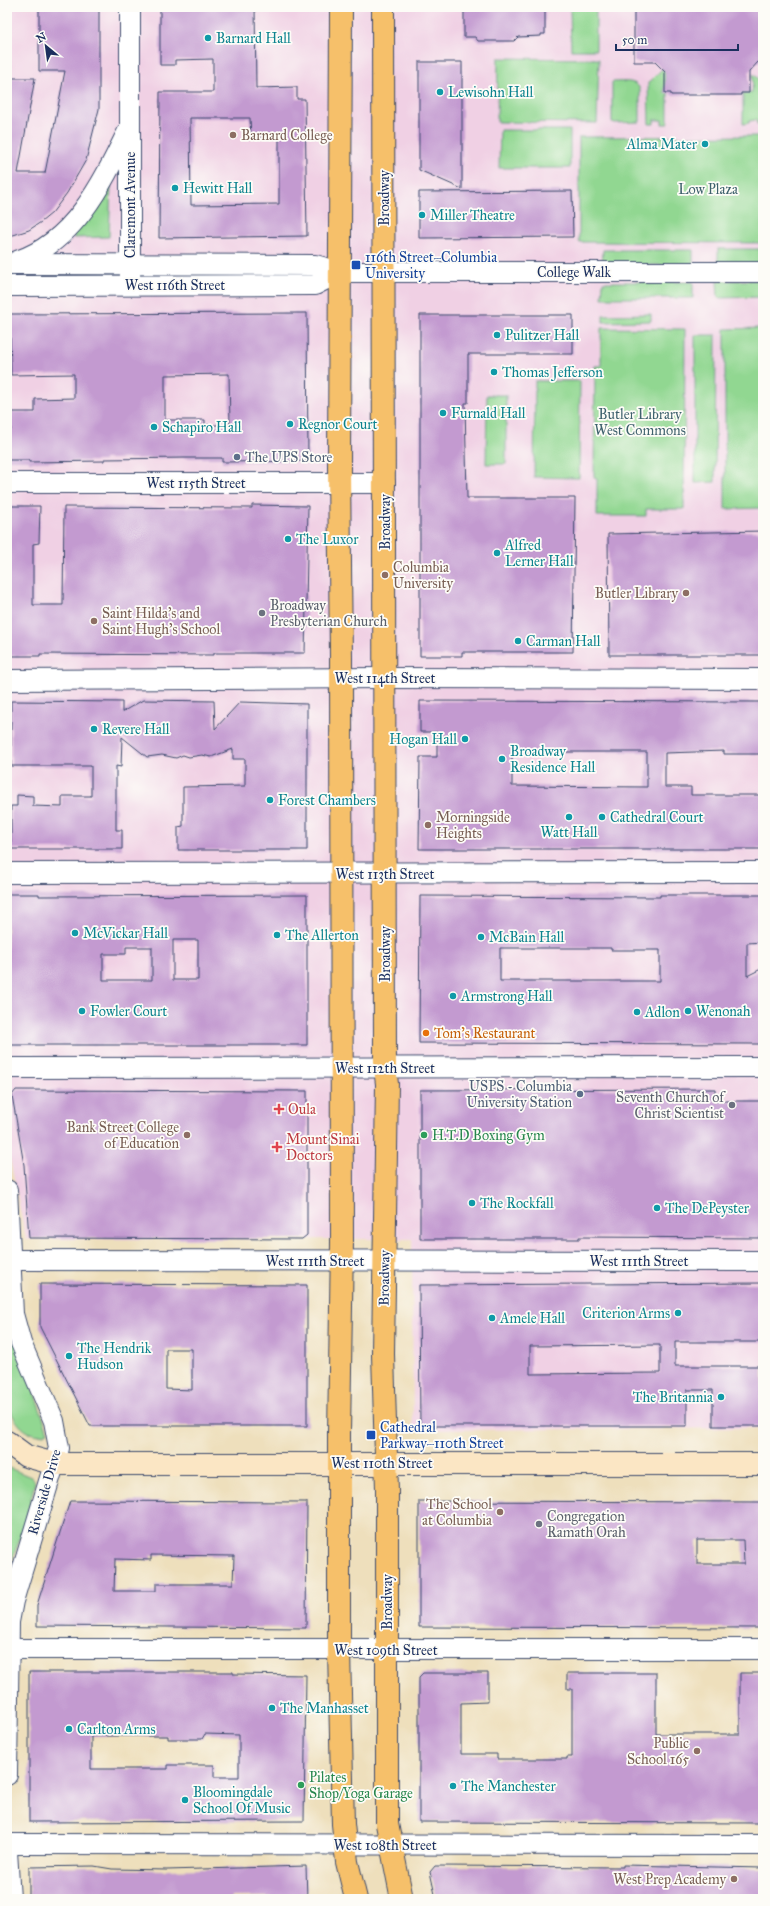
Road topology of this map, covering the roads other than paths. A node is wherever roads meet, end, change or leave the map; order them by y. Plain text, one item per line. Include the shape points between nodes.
1 (130, 7) edge
2 (341, 7) edge
3 (383, 7) edge
4 (130, 126) junction
5 (8, 264) edge
6 (131, 264) junction
7 (340, 272) junction
8 (384, 272) junction
9 (763, 272) edge
10 (130, 285) junction
11 (7, 286) edge
12 (7, 483) edge
13 (339, 483) junction
14 (385, 483) junction
15 (341, 678) junction
16 (384, 678) junction
17 (763, 679) edge
18 (7, 680) edge
19 (763, 872) edge
20 (7, 873) edge
21 (341, 874) junction
22 (385, 874) junction
23 (763, 1067) edge
24 (7, 1068) edge
25 (341, 1068) junction
26 (385, 1068) junction
27 (7, 1190) edge
28 (11, 1260) junction
29 (342, 1261) junction
30 (384, 1261) junction
31 (763, 1261) edge
32 (7, 1442) edge
33 (340, 1463) junction
34 (386, 1463) junction
35 (55, 1464) junction
36 (763, 1464) edge
37 (9, 1649) junction
38 (763, 1649) edge
39 (339, 1650) junction
40 (387, 1650) junction
41 (7, 1775) edge
42 (7, 1844) edge
43 (344, 1844) junction
44 (390, 1844) junction
45 (763, 1845) edge
46 (7, 1851) edge
47 (350, 1873) junction
48 (10, 1899) edge
49 (346, 1899) edge
50 (356, 1899) edge
51 (402, 1899) edge

1 - 4 street, Claremont Avenue
2 - 7 main road
3 - 8 main road, Broadway
4 - 5 street, Claremont Avenue via 106,176 75,220 52,242 31,257
4 - 6 street, Claremont Avenue
5 - 6 street, West 116th Street
6 - 7 street, West 116th Street via 316,265
6 - 10 street, Claremont Avenue
7 - 8 street, West 116th Street
7 - 10 street, West 116th Street via 315,285
7 - 13 main road
8 - 9 street, College Walk
8 - 14 main road, Broadway
10 - 11 street, West 116th Street
12 - 13 street, West 115th Street
13 - 14 street, West 115th Street
13 - 15 main road
14 - 16 main road, Broadway
15 - 16 street, West 114th Street
15 - 18 street, West 114th Street
15 - 21 main road
16 - 17 street, West 114th Street
16 - 22 main road, Broadway
19 - 22 street, West 113th Street
20 - 21 street, West 113th Street
21 - 22 street, West 113th Street
21 - 25 main road
22 - 26 main road, Broadway
23 - 26 street, West 112th Street
24 - 25 street, West 112th Street
25 - 26 street, West 112th Street
25 - 29 main road
26 - 30 main road, Broadway
27 - 28 street, Riverside Drive
28 - 29 street, West 111th Street
28 - 35 street, Riverside Drive via 15,1321 21,1343 54,1421 58,1448
29 - 30 street, West 111th Street
29 - 33 main road
30 - 31 street, West 111th Street
30 - 34 main road, Broadway
32 - 35 main road, West 110th Street via 17,1452
33 - 34 main road, West 110th Street
33 - 35 main road, West 110th Street
33 - 39 main road
34 - 36 main road, West 110th Street
34 - 40 main road, Broadway
35 - 37 street, Riverside Drive via 13,1601 9,1622
37 - 39 street, West 109th Street
37 - 41 street, Riverside Drive
38 - 40 street, West 109th Street
39 - 40 street, West 109th Street
39 - 43 main road
40 - 44 main road, Broadway via 387,1824
42 - 43 street, West 108th Street
43 - 44 street, West 108th Street
43 - 47 main road
44 - 45 street, West 108th Street
44 - 51 main road, Broadway
46 - 48 street
47 - 49 main road
47 - 50 main road

